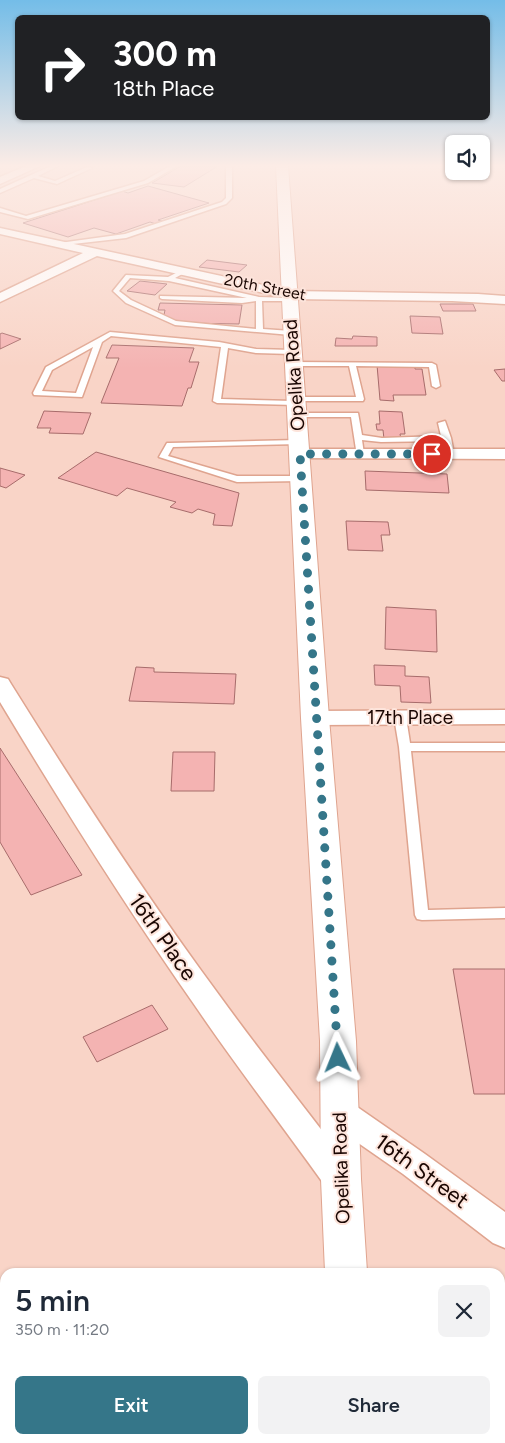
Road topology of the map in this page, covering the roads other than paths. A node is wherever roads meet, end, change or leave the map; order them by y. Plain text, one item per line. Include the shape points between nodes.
1 (6, 233) edge
2 (134, 233) edge
3 (286, 233) edge
4 (55, 244) junction
5 (94, 252) junction
6 (184, 271) junction
7 (169, 279) junction
8 (162, 297) dead end
9 (290, 297) junction
10 (0, 298) edge
11 (259, 299) junction
12 (505, 300) edge
13 (260, 331) junction
14 (99, 340) junction
15 (225, 345) junction
16 (292, 349) junction
17 (352, 364) junction
18 (436, 386) dead end
19 (296, 406) junction
20 (442, 423) dead end
21 (400, 435) dead end
22 (358, 437) junction
23 (416, 438) junction
24 (448, 446) junction
25 (360, 454) junction
26 (505, 454) edge
27 (300, 458) junction
28 (0, 684) edge
29 (400, 717) junction
30 (505, 717) edge
31 (315, 718) junction
32 (405, 747) junction
33 (505, 747) edge
34 (505, 912) edge
35 (339, 1112) junction
36 (341, 1180) junction
37 (505, 1232) edge
38 (346, 1268) edge

1 - 4 street, 20th Street
2 - 4 lane
3 - 9 main road, Opelika Road
4 - 5 street, 20th Street
5 - 6 street, 20th Street
5 - 10 street
6 - 7 lane
6 - 9 street, 20th Street
7 - 11 lane
7 - 13 lane via 128,276 116,291 123,299 175,323
8 - 11 lane
9 - 11 lane
9 - 12 street, 20th Street via 463,296
9 - 16 main road, Opelika Road
11 - 13 lane
13 - 16 lane
14 - 14 lane via 49,369 37,394 79,395
14 - 15 lane via 110,334 119,334
15 - 16 lane via 256,351
15 - 19 lane via 217,402
16 - 17 lane
16 - 19 main road, Opelika Road
17 - 18 lane via 432,365
17 - 19 lane via 360,399
19 - 22 lane via 355,416
19 - 27 main road, Opelika Road
20 - 24 lane
21 - 23 lane
22 - 23 lane via 380,436 381,440
22 - 25 lane
23 - 24 lane
24 - 25 street
24 - 26 street
25 - 27 street
27 - 27 lane via 237,479 163,458 170,445
27 - 31 main road, Opelika Road
28 - 36 street, 16th Place via 97,840 161,935 239,1046
29 - 30 street, 17th Place
29 - 31 street, 17th Place
29 - 32 lane
31 - 35 main road, Opelika Road via 338,1041
32 - 33 lane
32 - 34 lane via 422,915
35 - 36 main road, Opelika Road
35 - 37 street, 16th Street
36 - 38 main road, Opelika Road

